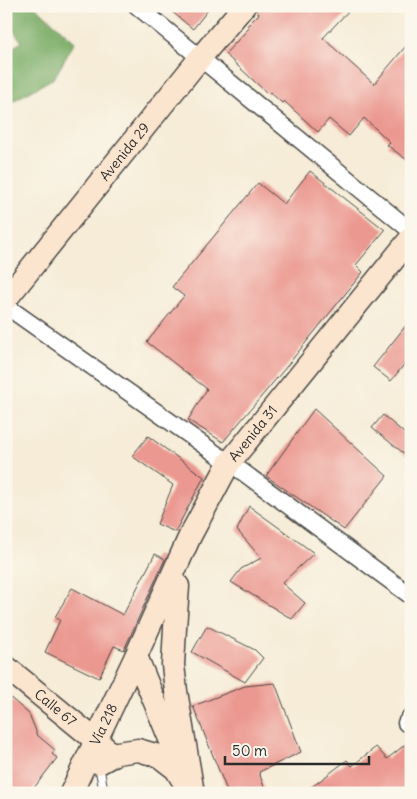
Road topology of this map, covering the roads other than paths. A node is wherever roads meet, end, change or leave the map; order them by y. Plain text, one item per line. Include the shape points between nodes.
1 (137, 6) edge
2 (244, 6) edge
3 (200, 58) junction
4 (411, 231) edge
5 (411, 238) edge
6 (411, 262) edge
7 (6, 299) edge
8 (6, 306) edge
9 (235, 467) junction
10 (178, 586) junction
11 (411, 596) edge
12 (140, 664) junction
13 (6, 667) edge
14 (100, 750) junction
15 (71, 793) edge
16 (84, 793) edge
17 (104, 793) edge
18 (193, 793) edge

1 - 3 street
2 - 3 main road, Avenida 29
3 - 4 street
3 - 7 main road, Avenida 29
5 - 9 main road, Avenida 31
6 - 9 main road, Avenida 31
8 - 9 street
9 - 10 main road, Avenida 31
9 - 11 street
9 - 12 main road, Avenida 31 via 190,536
10 - 12 main road, Avenida 31
10 - 18 main road via 174,664
12 - 14 main road, Vía 218
12 - 18 main road
13 - 14 main road, Calle 67
14 - 15 main road, Vía 218
14 - 16 main road, Vía 218
14 - 17 lane
14 - 18 main road via 117,753 138,750 159,756 176,769

